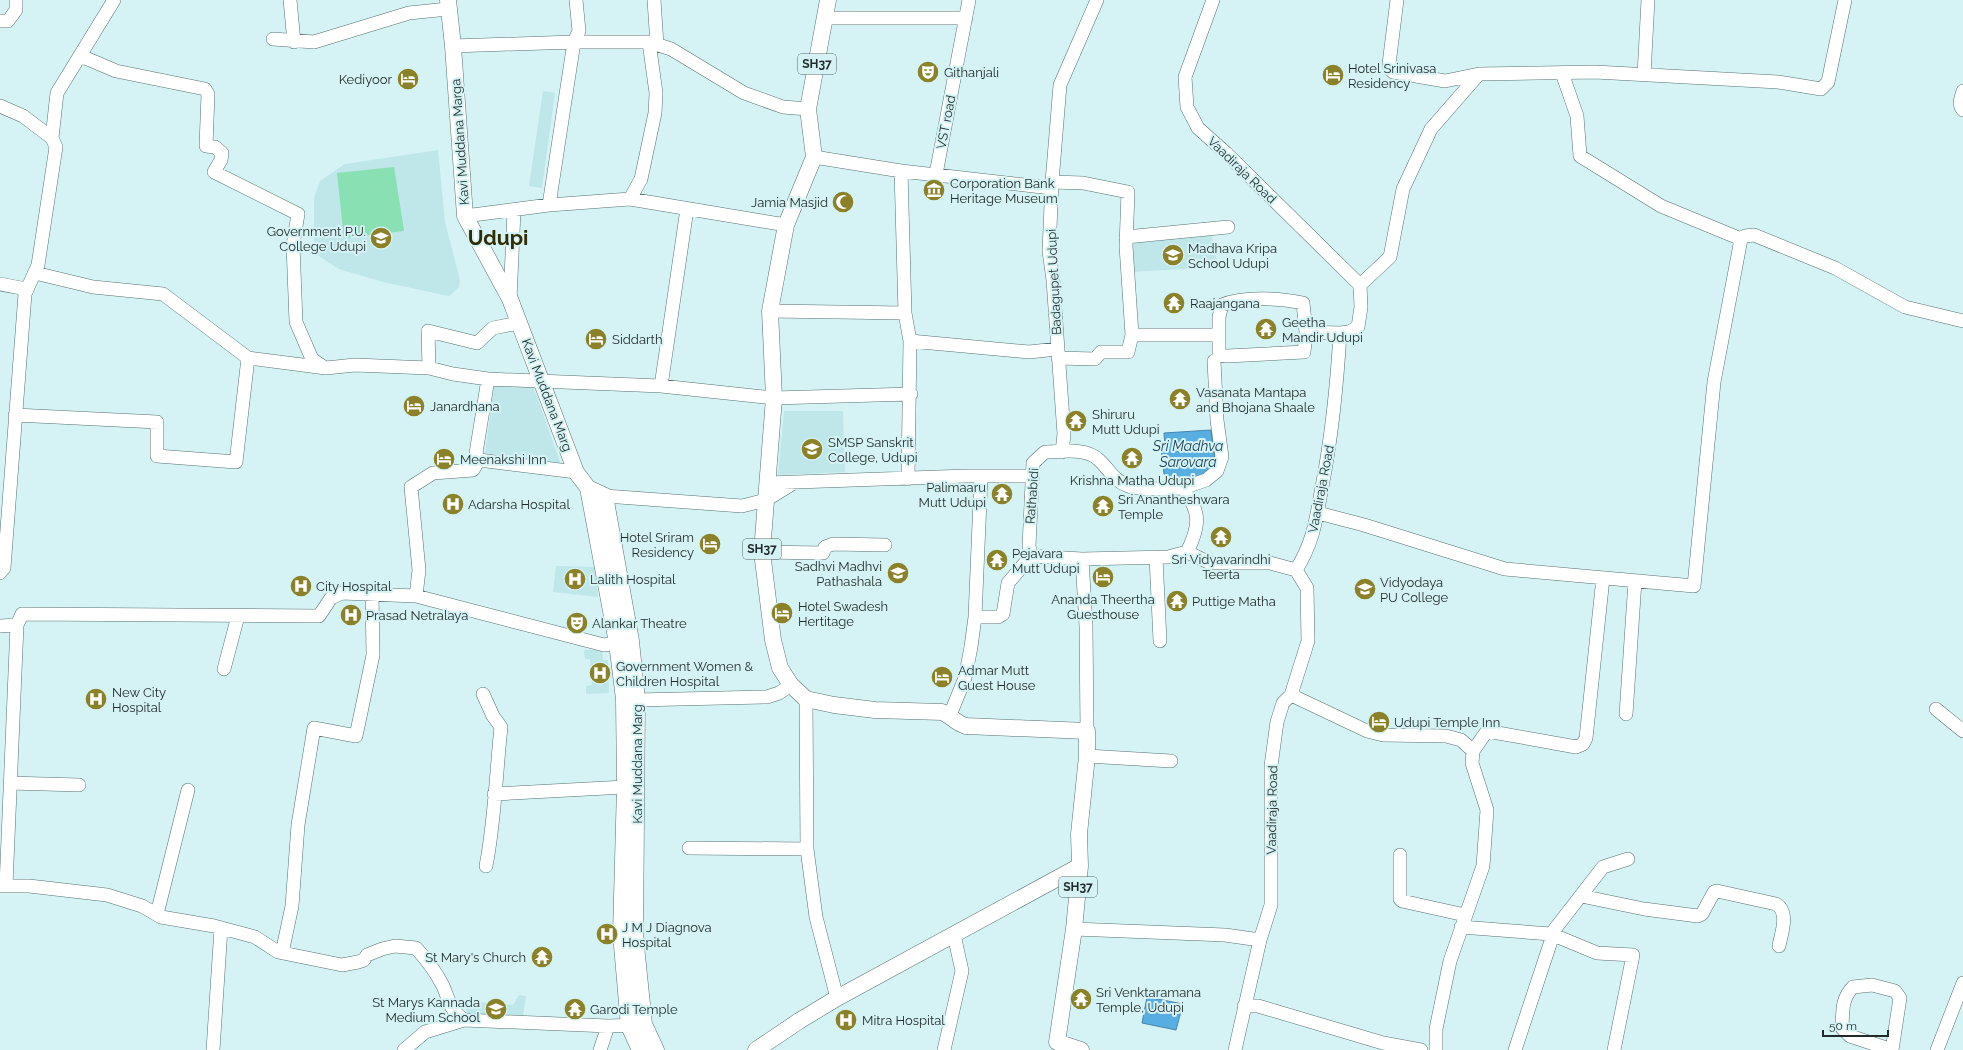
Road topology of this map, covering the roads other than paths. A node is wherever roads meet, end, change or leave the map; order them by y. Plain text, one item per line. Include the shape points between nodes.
1 (16, 0) edge
2 (100, 0) edge
3 (111, 0) edge
4 (114, 0) edge
5 (290, 0) edge
6 (576, 0) edge
7 (654, 0) edge
8 (828, 0) edge
9 (969, 0) edge
10 (1097, 0) edge
11 (1213, 0) edge
12 (1396, 0) edge
13 (1648, 0) edge
14 (1846, 0) edge
15 (448, 5) edge
16 (825, 18) junction
17 (966, 18) junction
18 (0, 21) edge
19 (273, 39) dead end
20 (294, 42) junction
21 (574, 42) junction
22 (653, 43) junction
23 (453, 46) junction
24 (79, 57) junction
25 (1562, 73) junction
26 (1479, 74) junction
27 (1644, 75) junction
28 (1963, 91) edge
29 (0, 106) edge
30 (808, 109) junction
31 (1963, 110) edge
32 (52, 138) junction
33 (814, 158) junction
34 (901, 171) junction
35 (936, 174) junction
36 (1052, 185) junction
37 (630, 199) junction
38 (549, 205) junction
39 (687, 209) junction
40 (514, 211) junction
41 (465, 216) junction
42 (786, 225) junction
43 (1228, 227) dead end
44 (1126, 237) junction
45 (1741, 239) junction
46 (35, 273) junction
47 (0, 284) edge
48 (1360, 285) junction
49 (26, 289) junction
50 (510, 299) junction
51 (770, 311) junction
52 (905, 313) junction
53 (1963, 321) edge
54 (519, 323) junction
55 (1306, 332) junction
56 (1340, 332) junction
57 (1137, 335) junction
58 (1218, 335) junction
59 (910, 341) junction
60 (248, 358) junction
61 (1058, 359) junction
62 (1214, 361) dead end
63 (326, 368) junction
64 (429, 368) junction
65 (488, 379) junction
66 (541, 381) junction
67 (660, 386) junction
68 (910, 394) junction
69 (774, 398) junction
70 (15, 416) junction
71 (1062, 452) junction
72 (479, 460) junction
73 (576, 472) junction
74 (1031, 476) junction
75 (981, 477) junction
76 (908, 479) junction
77 (796, 482) junction
78 (768, 484) junction
79 (588, 488) junction
80 (1183, 488) junction
81 (605, 496) junction
82 (766, 500) junction
83 (1318, 514) junction
84 (884, 544) dead end
85 (762, 552) junction
86 (1187, 552) junction
87 (1032, 556) junction
88 (1156, 557) junction
89 (1082, 559) junction
90 (1296, 570) junction
91 (0, 573) edge
92 (1603, 578) junction
93 (1636, 581) junction
94 (372, 594) junction
95 (416, 596) junction
96 (238, 616) junction
97 (974, 617) junction
98 (17, 625) junction
99 (0, 626) edge
100 (1160, 640) dead end
101 (617, 642) junction
102 (224, 669) dead end
103 (791, 685) junction
104 (483, 694) dead end
105 (1291, 695) junction
106 (806, 699) junction
107 (637, 700) junction
108 (1936, 709) dead end
109 (1626, 714) dead end
110 (950, 715) junction
111 (1088, 731) junction
112 (1963, 731) edge
113 (1473, 750) junction
114 (1088, 756) junction
115 (1171, 761) dead end
116 (10, 783) junction
117 (79, 785) dead end
118 (625, 787) junction
119 (188, 790) dead end
120 (494, 794) junction
121 (689, 848) dead end
122 (807, 849) junction
123 (1400, 855) dead end
124 (1628, 859) dead end
125 (486, 866) dead end
126 (1080, 866) junction
127 (3, 886) edge
128 (1581, 896) junction
129 (157, 914) junction
130 (1463, 921) junction
131 (221, 928) junction
132 (1074, 929) junction
133 (1552, 934) junction
134 (954, 935) junction
135 (1260, 940) junction
136 (1779, 946) dead end
137 (282, 953) junction
138 (1963, 983) edge
139 (837, 998) junction
140 (1244, 1006) junction
141 (464, 1020) junction
142 (636, 1025) junction
143 (608, 1026) junction
144 (1056, 1046) edge
145 (213, 1050) edge
146 (404, 1050) edge
147 (600, 1050) edge
148 (640, 1050) edge
149 (656, 1050) edge
150 (756, 1050) edge
151 (944, 1050) edge
152 (1081, 1050) edge
153 (1235, 1050) edge
154 (1421, 1050) edge
155 (1436, 1050) edge
156 (1515, 1050) edge
157 (1614, 1050) edge
158 (1892, 1050) edge
159 (1937, 1050) edge

1 - 18 street via 16,10 8,21
2 - 3 street
4 - 24 street
5 - 20 street
6 - 21 street via 579,31
7 - 22 street
8 - 16 main road
9 - 17 street, VST road
10 - 36 street, Badagupet Udupi via 1060,85
11 - 48 street, Vaadiraja Road via 1185,77 1186,106 1198,128
12 - 26 street via 1391,33 1390,69 1393,72 1445,81
13 - 27 street
14 - 27 street via 1828,82 1821,89 1778,82
15 - 20 street via 409,13 314,42
15 - 23 main road
16 - 17 street
16 - 30 main road, SH37
17 - 35 street, VST road
19 - 20 street
21 - 22 street
21 - 23 street
21 - 38 street
22 - 30 street via 671,50 744,94 783,107
22 - 37 street via 655,113 641,179
23 - 41 main road, Kavi Muddana Marga
24 - 32 street via 57,93
24 - 63 street via 116,71 205,89 208,94 206,146 215,147 222,153 214,172 298,214 293,245 296,322 312,359
25 - 26 street
25 - 27 street
25 - 45 street via 1577,116 1580,156 1660,206
26 - 48 street via 1432,129 1403,189 1390,257
28 - 31 street via 1960,101
29 - 32 street via 23,116
30 - 33 main road, SH37
32 - 46 street via 56,147 55,156
33 - 34 street
33 - 42 main road, SH37
34 - 35 street
34 - 52 street
35 - 36 street
36 - 44 street via 1082,183 1128,192
36 - 61 street, Badagupet Udupi via 1049,251
37 - 38 street
37 - 39 street
38 - 40 street
39 - 42 street
39 - 67 street
40 - 41 street
40 - 50 street
41 - 50 main road, Kavi Muddana Marga
42 - 51 main road, SH37
43 - 44 street
44 - 57 street
45 - 53 street via 1754,234 1834,268 1905,307
45 - 93 street via 1714,382 1694,586
46 - 49 street
46 - 60 street via 93,287 163,294
47 - 49 street
48 - 56 street via 1361,307 1358,327 1349,332
49 - 70 street
50 - 54 main road, Kavi Muddana Marg
51 - 52 street
51 - 69 main road, SH37
52 - 59 street
54 - 64 street via 493,328 477,343 428,332
54 - 66 main road, Kavi Muddana Marg
55 - 56 street
55 - 58 street via 1304,352 1227,356 1220,355
55 - 58 street via 1303,303 1285,299 1231,301 1222,305 1218,317
56 - 83 street, Vaadiraja Road via 1336,402
57 - 58 street
57 - 61 street via 1128,352 1101,352 1095,359
59 - 61 street via 1029,352
59 - 68 street
60 - 63 street
60 - 70 street via 236,462 157,456 157,422
61 - 71 street, Badagupet Udupi via 1064,434
62 - 80 street, Rathabidi via 1222,457 1217,471 1206,480
63 - 64 street
64 - 65 street
65 - 66 street
65 - 72 street via 476,454
66 - 67 street
66 - 73 main road, Kavi Muddana Marg
67 - 69 street
68 - 69 street
68 - 76 street
69 - 78 main road, SH37
70 - 91 street via 4,568
71 - 74 street, Rathabidi via 1045,452 1033,462
71 - 80 street, Rathabidi via 1082,452 1098,459 1107,472 1128,486
72 - 73 street
72 - 95 street via 473,470 433,473 411,487 419,570
73 - 79 main road, Kavi Muddana Marg
74 - 75 street
74 - 87 street, Rathabidi via 1029,546
75 - 76 street
75 - 97 street
76 - 77 street
77 - 78 street
77 - 82 street
78 - 82 main road, SH37
79 - 81 main road, Kavi Muddana Marg
79 - 101 main road, Kavi Muddana Marg
80 - 86 street via 1194,502 1196,520 1196,534
81 - 82 street via 742,506
81 - 107 main road, Kavi Muddana Marg via 631,641
82 - 85 main road, SH37
83 - 90 street, Vaadiraja Road via 1306,554
83 - 92 street via 1364,525 1505,569
84 - 85 street via 833,544 825,547 823,553
85 - 103 main road, SH37 via 773,640 780,668
86 - 88 street
86 - 90 street via 1210,563 1270,563
87 - 89 street
87 - 97 street via 1008,583 1003,614 998,618
88 - 89 street
88 - 100 street
89 - 111 street
90 - 105 street, Vaadiraja Road via 1307,588 1308,641
92 - 93 street
92 - 113 street via 1586,738 1583,744 1576,747 1487,731
93 - 109 street
94 - 95 street
94 - 96 street via 342,593 331,598 319,616
94 - 137 street via 372,655 356,736 314,728 298,825 292,906
95 - 101 street via 604,645
96 - 98 street via 22,614
96 - 102 street
97 - 110 street via 965,678
98 - 99 street
98 - 116 street
101 - 118 main road, Kavi Muddana Marg via 624,699
103 - 106 main road, SH37
103 - 107 street via 767,697
104 - 120 street via 501,727
105 - 113 street via 1367,731 1383,735 1446,736 1461,740
105 - 135 street, Vaadiraja Road via 1283,703 1277,722 1271,766 1271,905
106 - 110 main road via 875,710 942,712
106 - 122 street
107 - 142 main road, Kavi Muddana Marg
108 - 112 street
110 - 111 main road via 958,724 966,726
111 - 114 main road, SH37
113 - 130 street via 1472,763 1487,810 1483,866
114 - 115 street
114 - 126 main road, SH37 via 1079,834
116 - 117 street
116 - 127 street
118 - 120 street
118 - 142 main road, Kavi Muddana Marg via 621,934
119 - 129 street
120 - 125 street via 492,834
121 - 122 street
122 - 139 street via 816,917
123 - 130 street via 1400,899
124 - 128 street via 1604,867
126 - 132 main road, SH37
126 - 134 main road
127 - 129 street via 29,886 107,896 142,906
128 - 133 street
128 - 136 street via 1644,909 1698,916 1717,891 1776,904 1782,908 1784,917
129 - 131 street
130 - 133 street
130 - 155 street via 1450,961 1442,998 1436,1029
131 - 137 street via 255,937
131 - 145 street
132 - 135 street via 1225,935
132 - 144 main road, SH37
133 - 156 street
133 - 157 street via 1597,953 1633,955
134 - 139 main road
134 - 151 street via 962,971
135 - 140 street, Vaadiraja Road
137 - 141 street via 342,965 364,960 367,955 395,946 416,948 429,962 453,1012
138 - 159 street
139 - 150 main road
140 - 153 street, Vaadiraja Road
140 - 154 street via 1258,1006 1383,1043
141 - 143 street
141 - 146 street via 425,1032
142 - 143 street
142 - 148 main road, Kavi Muddana Marg
142 - 149 main road, Kavi Muddana Marg
143 - 147 street
144 - 152 main road, SH37
158 - 158 street via 1900,998 1895,991 1872,985 1853,987 1846,994 1843,1003 1842,1028 1850,1036

